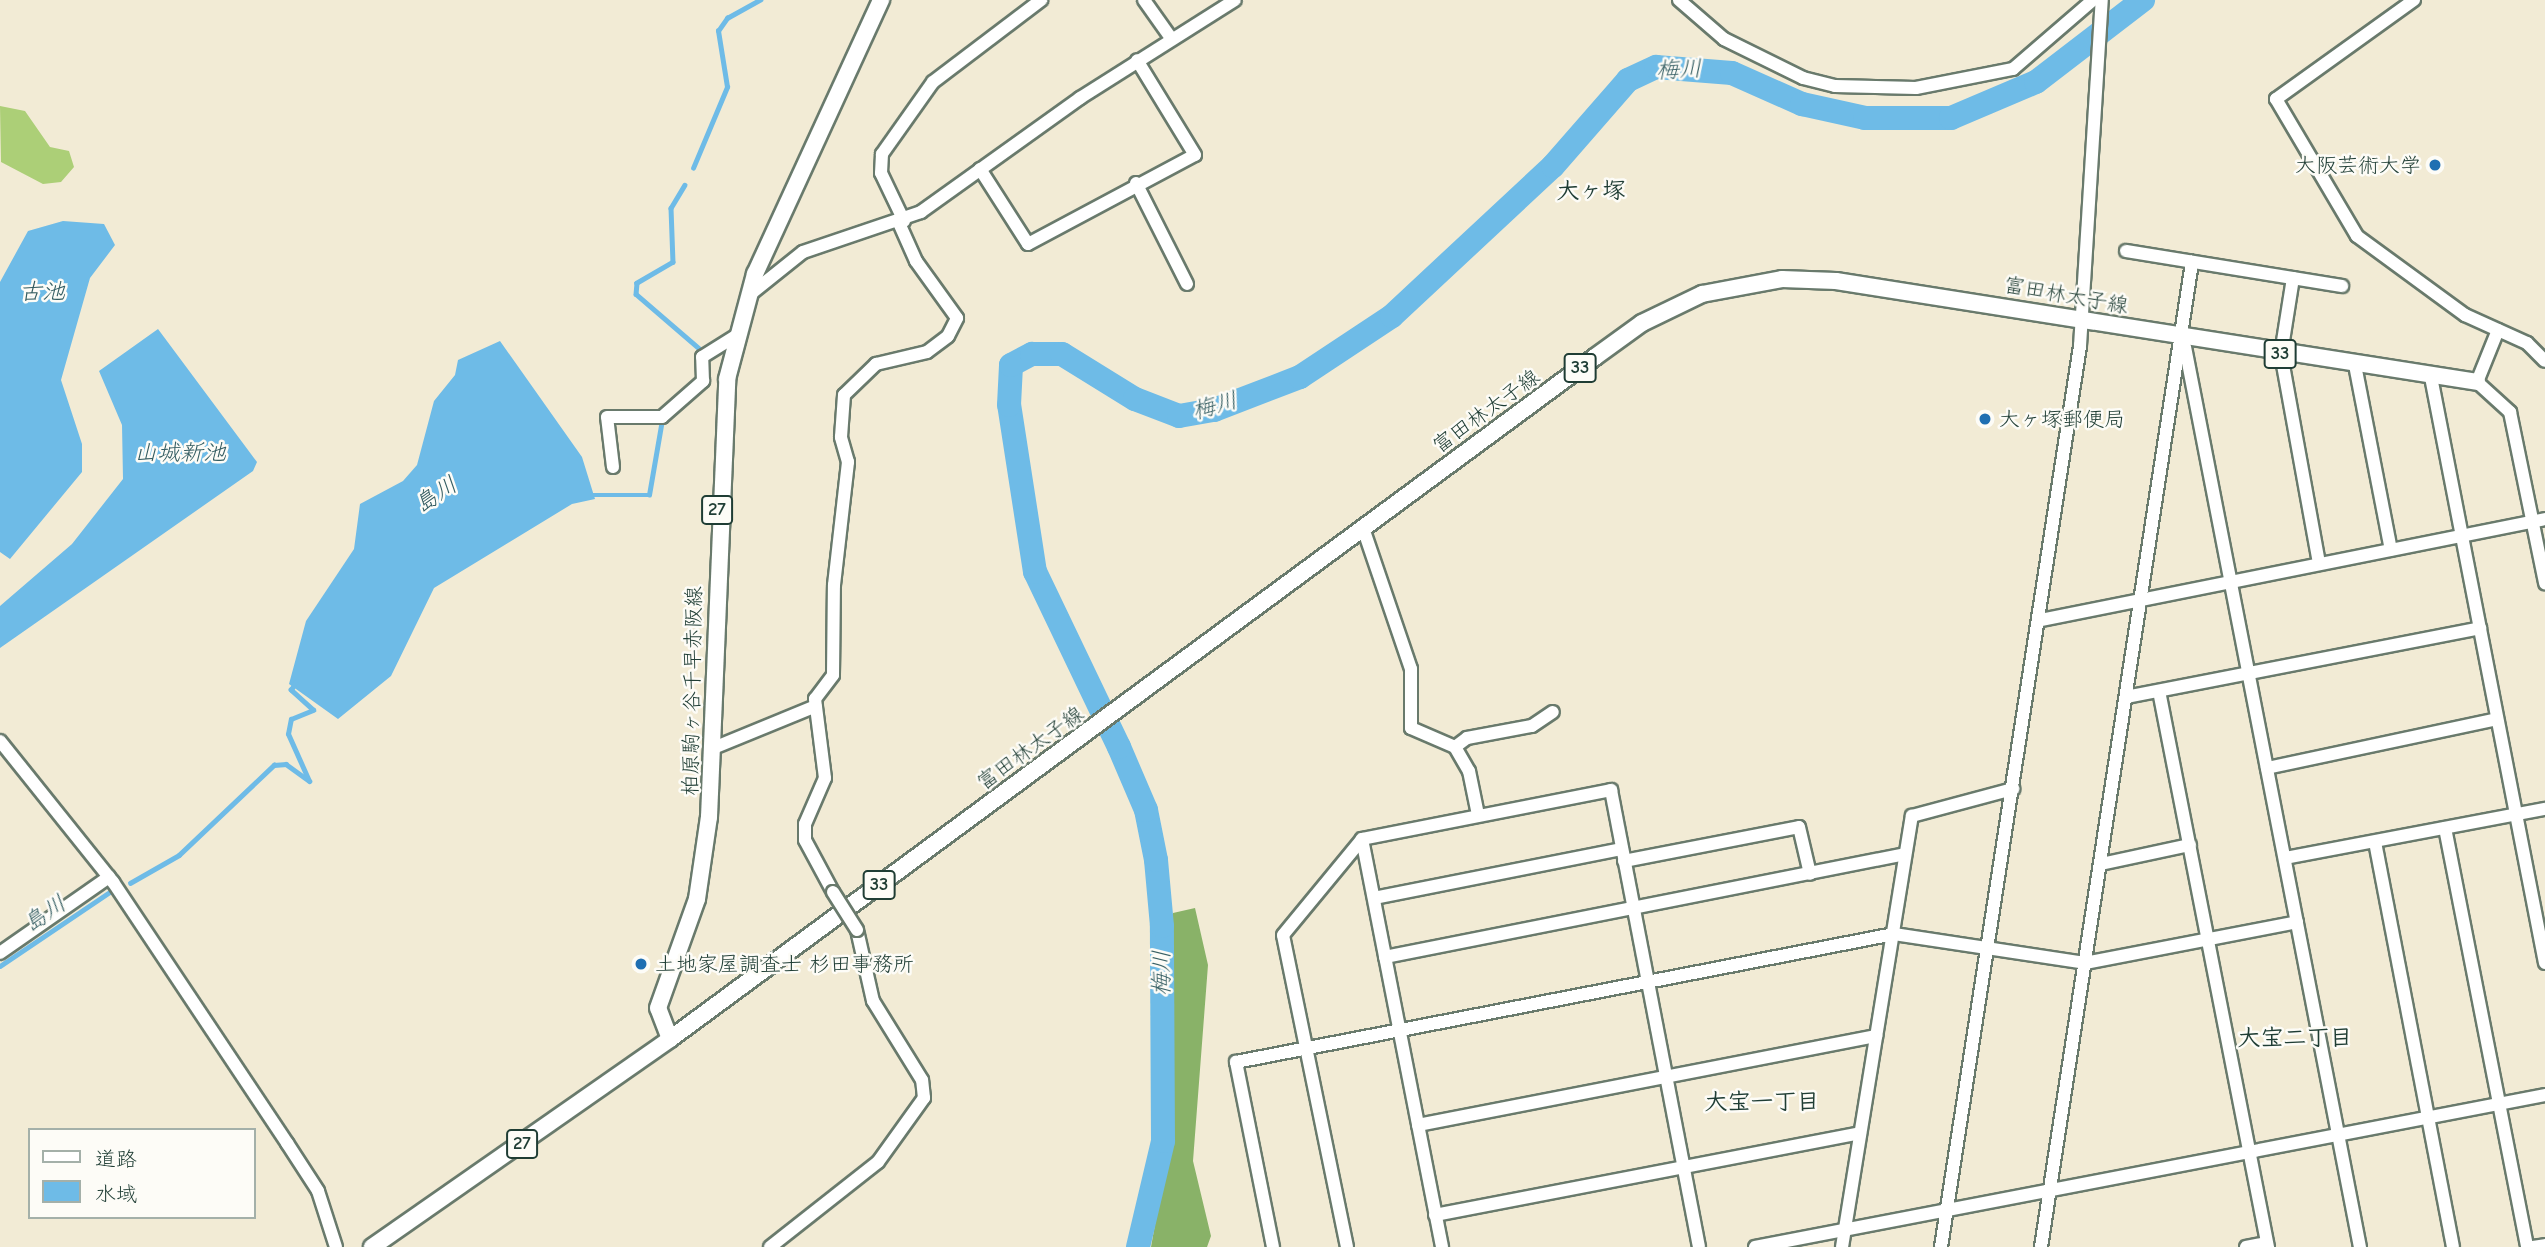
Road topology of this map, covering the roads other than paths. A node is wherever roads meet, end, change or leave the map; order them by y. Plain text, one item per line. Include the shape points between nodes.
1 (881, 0) edge
2 (1041, 0) edge
3 (1144, 0) edge
4 (1235, 0) edge
5 (1679, 0) edge
6 (2414, 0) edge
7 (2099, 3) edge
8 (1171, 38) junction
9 (1138, 60) junction
10 (980, 169) junction
11 (1136, 183) junction
12 (902, 223) junction
13 (2126, 251) dead end
14 (2192, 262) junction
15 (2293, 278) junction
16 (1187, 284) dead end
17 (2343, 286) dead end
18 (748, 296) junction
19 (2084, 318) junction
20 (2498, 330) junction
21 (736, 336) junction
22 (2183, 338) junction
23 (2281, 354) junction
24 (2545, 361) edge
25 (2355, 365) junction
26 (2431, 377) junction
27 (2477, 382) junction
28 (613, 467) dead end
29 (2539, 521) edge
30 (1363, 528) junction
31 (2461, 537) junction
32 (2390, 550) junction
33 (2319, 564) junction
34 (2231, 582) junction
35 (2545, 583) edge
36 (2143, 599) junction
37 (2041, 620) junction
38 (2480, 628) junction
39 (2248, 673) junction
40 (2159, 691) junction
41 (2126, 697) junction
42 (817, 706) junction
43 (1553, 712) dead end
44 (2497, 719) junction
45 (0, 741) edge
46 (1455, 747) junction
47 (711, 749) junction
48 (2267, 768) junction
49 (2013, 789) junction
50 (2545, 809) edge
51 (1478, 815) junction
52 (2516, 815) junction
53 (2445, 828) junction
54 (1362, 839) junction
55 (2375, 842) junction
56 (2190, 845) junction
57 (1905, 854) junction
58 (1623, 855) junction
59 (2285, 858) junction
60 (2101, 864) junction
61 (1810, 874) junction
62 (109, 877) junction
63 (1374, 898) junction
64 (1634, 910) junction
65 (2297, 922) junction
66 (1894, 934) junction
67 (2208, 937) junction
68 (1987, 947) junction
69 (0, 953) edge
70 (1385, 957) junction
71 (2085, 963) junction
72 (2545, 963) edge
73 (1648, 980) junction
74 (1399, 1030) junction
75 (1875, 1035) junction
76 (670, 1039) junction
77 (1306, 1047) junction
78 (1666, 1076) junction
79 (2545, 1095) edge
80 (2499, 1104) junction
81 (2428, 1117) junction
82 (1418, 1125) junction
83 (1860, 1133) junction
84 (2338, 1135) junction
85 (2250, 1152) junction
86 (1684, 1167) junction
87 (2049, 1191) junction
88 (1946, 1212) junction
89 (1435, 1215) junction
90 (1845, 1230) junction
91 (2267, 1245) edge
92 (2545, 1245) edge
93 (336, 1247) edge
94 (372, 1247) edge
95 (770, 1247) edge
96 (1273, 1247) edge
97 (1347, 1247) edge
98 (1442, 1247) edge
99 (1699, 1247) edge
100 (1755, 1247) edge
101 (1842, 1247) edge
102 (1941, 1247) edge
103 (2041, 1247) edge
104 (2246, 1247) edge
105 (2360, 1247) edge
106 (2453, 1247) edge
107 (2527, 1247) edge
108 (2533, 1247) edge

1 - 18 main road, 柏原駒ヶ谷千早赤阪線 / 27
2 - 12 street via 933,82 882,155 881,173
3 - 8 street
4 - 8 street
5 - 7 street via 1724,39 1803,78 1835,86 1916,88 2013,69
6 - 20 street via 2276,99 2357,236 2465,315
7 - 19 street
8 - 9 street
9 - 10 street
9 - 11 street via 1195,155
10 - 11 street via 1028,244
10 - 12 street
11 - 16 street
12 - 18 street via 803,252
12 - 42 street via 916,261 957,318 948,336 927,352 876,364 844,395 841,437 848,462 834,585 833,675
13 - 14 street
14 - 15 street
14 - 22 street
15 - 17 street
15 - 23 street
18 - 21 main road, 柏原駒ヶ谷千早赤阪線 / 27
19 - 22 main road, 富田林太子線 / 33
19 - 30 main road, 富田林太子線 / 33 via 1808,278 1702,294 1642,323
19 - 37 street
20 - 24 street via 2527,343
20 - 27 street
21 - 28 street via 705,355 703,381 662,417 607,417
21 - 47 main road, 柏原駒ヶ谷千早赤阪線 / 27 via 721,425
22 - 23 main road, 富田林太子線 / 33
22 - 34 street
22 - 36 street
23 - 25 main road, 富田林太子線 / 33
23 - 33 street
25 - 26 main road, 富田林太子線 / 33
25 - 32 street
26 - 27 main road, 富田林太子線 / 33
26 - 31 street
27 - 29 street via 2510,412
29 - 31 street
29 - 35 street
30 - 46 street via 1411,669 1411,728
30 - 76 main road, 富田林太子線 / 33
31 - 32 street
31 - 38 street
32 - 33 street
33 - 34 street
34 - 36 street
34 - 39 street
36 - 37 street
36 - 41 street
37 - 49 street
38 - 39 street
38 - 44 street
39 - 40 street
39 - 48 street
40 - 41 street
40 - 56 street
41 - 60 street
42 - 47 street
42 - 95 street, bridge via 825,778 805,840 857,930 873,1001 922,1080 923,1098 878,1162
43 - 46 street via 1532,726 1467,738
44 - 48 street
44 - 52 street
45 - 62 street
46 - 51 street via 1469,771
47 - 76 main road, 柏原駒ヶ谷千早赤阪線 / 27 via 703,874 657,1008
48 - 59 street
49 - 57 street via 1912,816
49 - 68 street
50 - 52 street
51 - 54 street
51 - 58 street via 1611,790
52 - 53 street
52 - 72 street
53 - 55 street
53 - 80 street
54 - 63 street
54 - 77 street via 1283,935
55 - 59 street
55 - 81 street
56 - 60 street
56 - 67 street
57 - 61 street
57 - 66 street
58 - 61 street via 1799,827
58 - 63 street
58 - 64 street
59 - 65 street
60 - 71 street
61 - 64 street
62 - 69 street
62 - 93 street via 318,1191
63 - 70 street
64 - 70 street
64 - 73 street
65 - 67 street
65 - 84 street
66 - 68 street
66 - 73 street
66 - 75 street
67 - 71 street
67 - 85 street
68 - 71 street
68 - 88 street
70 - 74 street
71 - 87 street
73 - 74 street
73 - 78 street
74 - 77 street
74 - 82 street
75 - 78 street
75 - 83 street
76 - 94 main road, 27
77 - 96 street via 1236,1062
77 - 97 street
78 - 82 street
78 - 86 street
79 - 80 street
80 - 81 street
80 - 107 street
81 - 84 street
81 - 106 street
82 - 89 street
83 - 86 street
83 - 90 street
84 - 85 street
84 - 105 street
85 - 87 street
85 - 91 street
86 - 89 street
86 - 99 street
87 - 88 street
87 - 103 street
88 - 90 street
88 - 102 street
89 - 98 street
90 - 100 street
90 - 101 street
91 - 104 street
92 - 108 street

